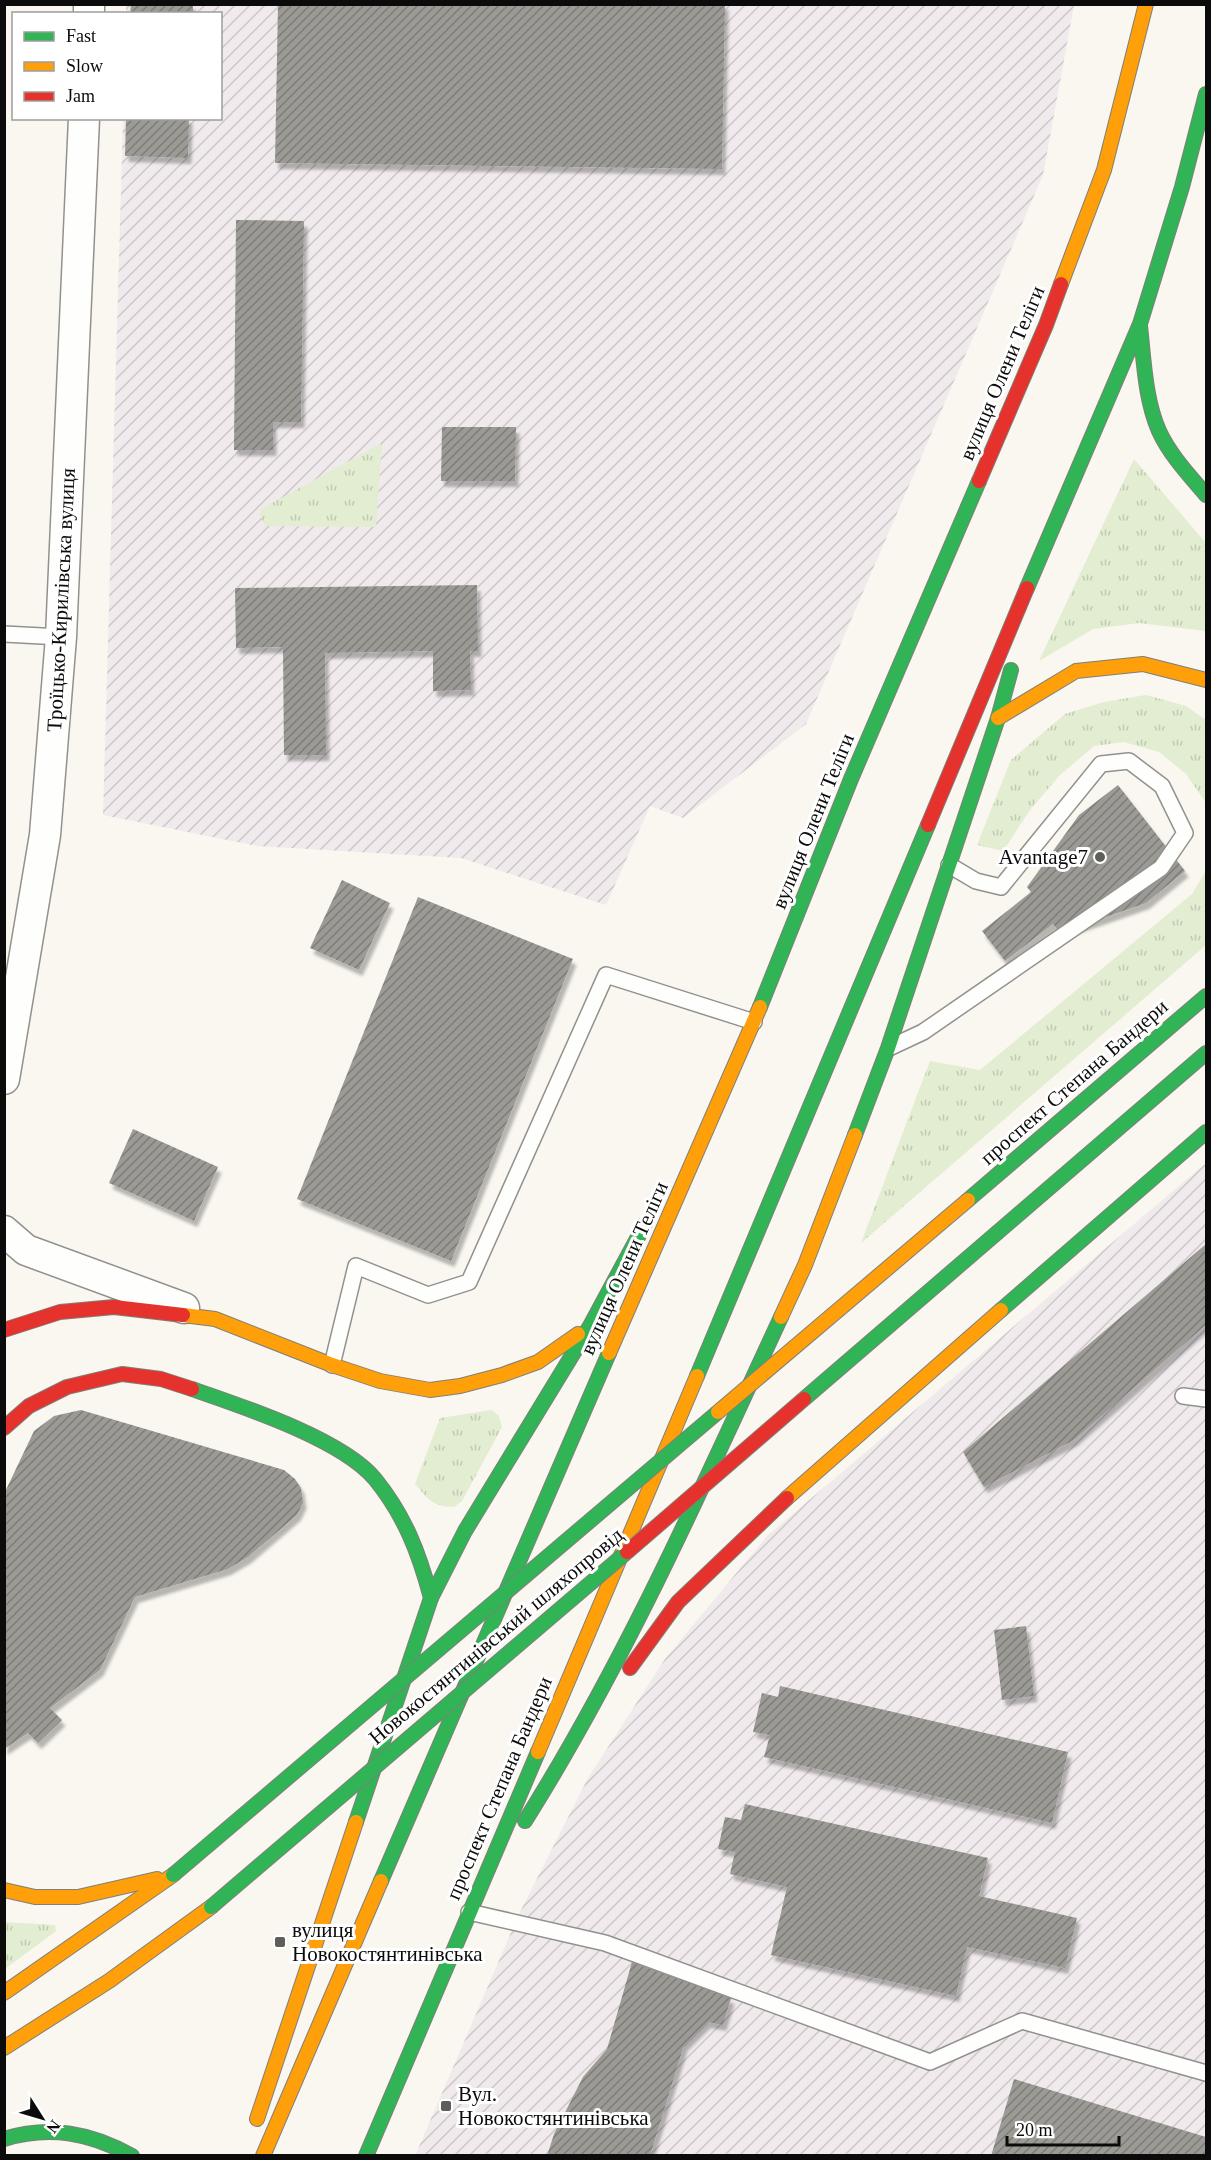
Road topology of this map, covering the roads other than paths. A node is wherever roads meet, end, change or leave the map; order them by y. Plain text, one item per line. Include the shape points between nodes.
1 (1146, 4) edge
2 (1206, 94) edge
3 (84, 120) edge
4 (1140, 324) junction
5 (1206, 495) edge
6 (1047, 541) junction
7 (4, 634) edge
8 (61, 637) junction
9 (1206, 680) edge
10 (998, 718) junction
11 (949, 865) junction
12 (13, 978) edge
13 (1206, 996) edge
14 (754, 1022) junction
15 (888, 1048) junction
16 (1206, 1053) edge
17 (4, 1079) edge
18 (1206, 1132) edge
19 (675, 1168) dead end
20 (968, 1200) joint
21 (652, 1210) dead end
22 (4, 1231) edge
23 (215, 1319) junction
24 (590, 1326) junction
25 (4, 1330) edge
26 (332, 1365) junction
27 (1183, 1396) dead end
28 (1206, 1399) edge
29 (4, 1428) edge
30 (430, 1598) junction
31 (562, 1762) junction
32 (173, 1875) junction
33 (4, 1890) edge
34 (469, 1912) junction
35 (4, 1993) edge
36 (4, 2048) edge
37 (1206, 2073) edge
38 (253, 2133) dead end
39 (4, 2139) edge
40 (132, 2156) edge
41 (263, 2156) edge
42 (366, 2156) edge

1 - 14 main road, вулиця Олени Теліги via 1104,170 1046,325 856,768
2 - 4 main road
3 - 8 street, Троїцько-Кирилівська вулиця
4 - 5 main road via 1156,424 1178,461
4 - 6 main road
6 - 10 main road
6 - 34 main road, проспект Степана Бандери
7 - 8 lane
8 - 12 street, Троїцько-Кирилівська вулиця via 45,835
9 - 10 main road via 1143,664 1076,671
10 - 11 main road
11 - 15 main road
11 - 15 lane via 976,881 1001,887 1101,764 1129,761 1162,786 1185,833 1161,868 923,1032
12 - 17 street, Троїцько-Кирилівська вулиця
13 - 20 main road, проспект Степана Бандери
14 - 19 main road
14 - 26 lane via 606,975 469,1282 428,1295 356,1266
14 - 41 main road, вулиця Олени Теліги
15 - 31 main road via 806,1265 680,1536
16 - 36 main road, Новокостянтинівський шляхопровід, bridge via 211,1907 109,1981
18 - 31 main road via 806,1479 678,1602
20 - 32 main road, Новокостянтинівський шляхопровід, bridge
21 - 24 main road
22 - 23 street via 26,1250
23 - 25 main road via 114,1307 60,1312
23 - 26 main road
24 - 26 main road via 538,1362 460,1386 412,1388
24 - 30 main road via 465,1531
27 - 28 lane
29 - 30 main road via 29,1406 67,1387 122,1374 161,1379 230,1402 318,1439 348,1456 374,1478 404,1520 420,1556
30 - 38 main road
31 - 34 main road
32 - 33 main road via 78,1897 35,1897
32 - 35 main road, Новокостянтинівський шляхопровід
34 - 37 lane via 605,1943 930,2062 1022,2021
34 - 42 main road, проспект Степана Бандери
39 - 40 main road via 24,2132 73,2131 115,2145

